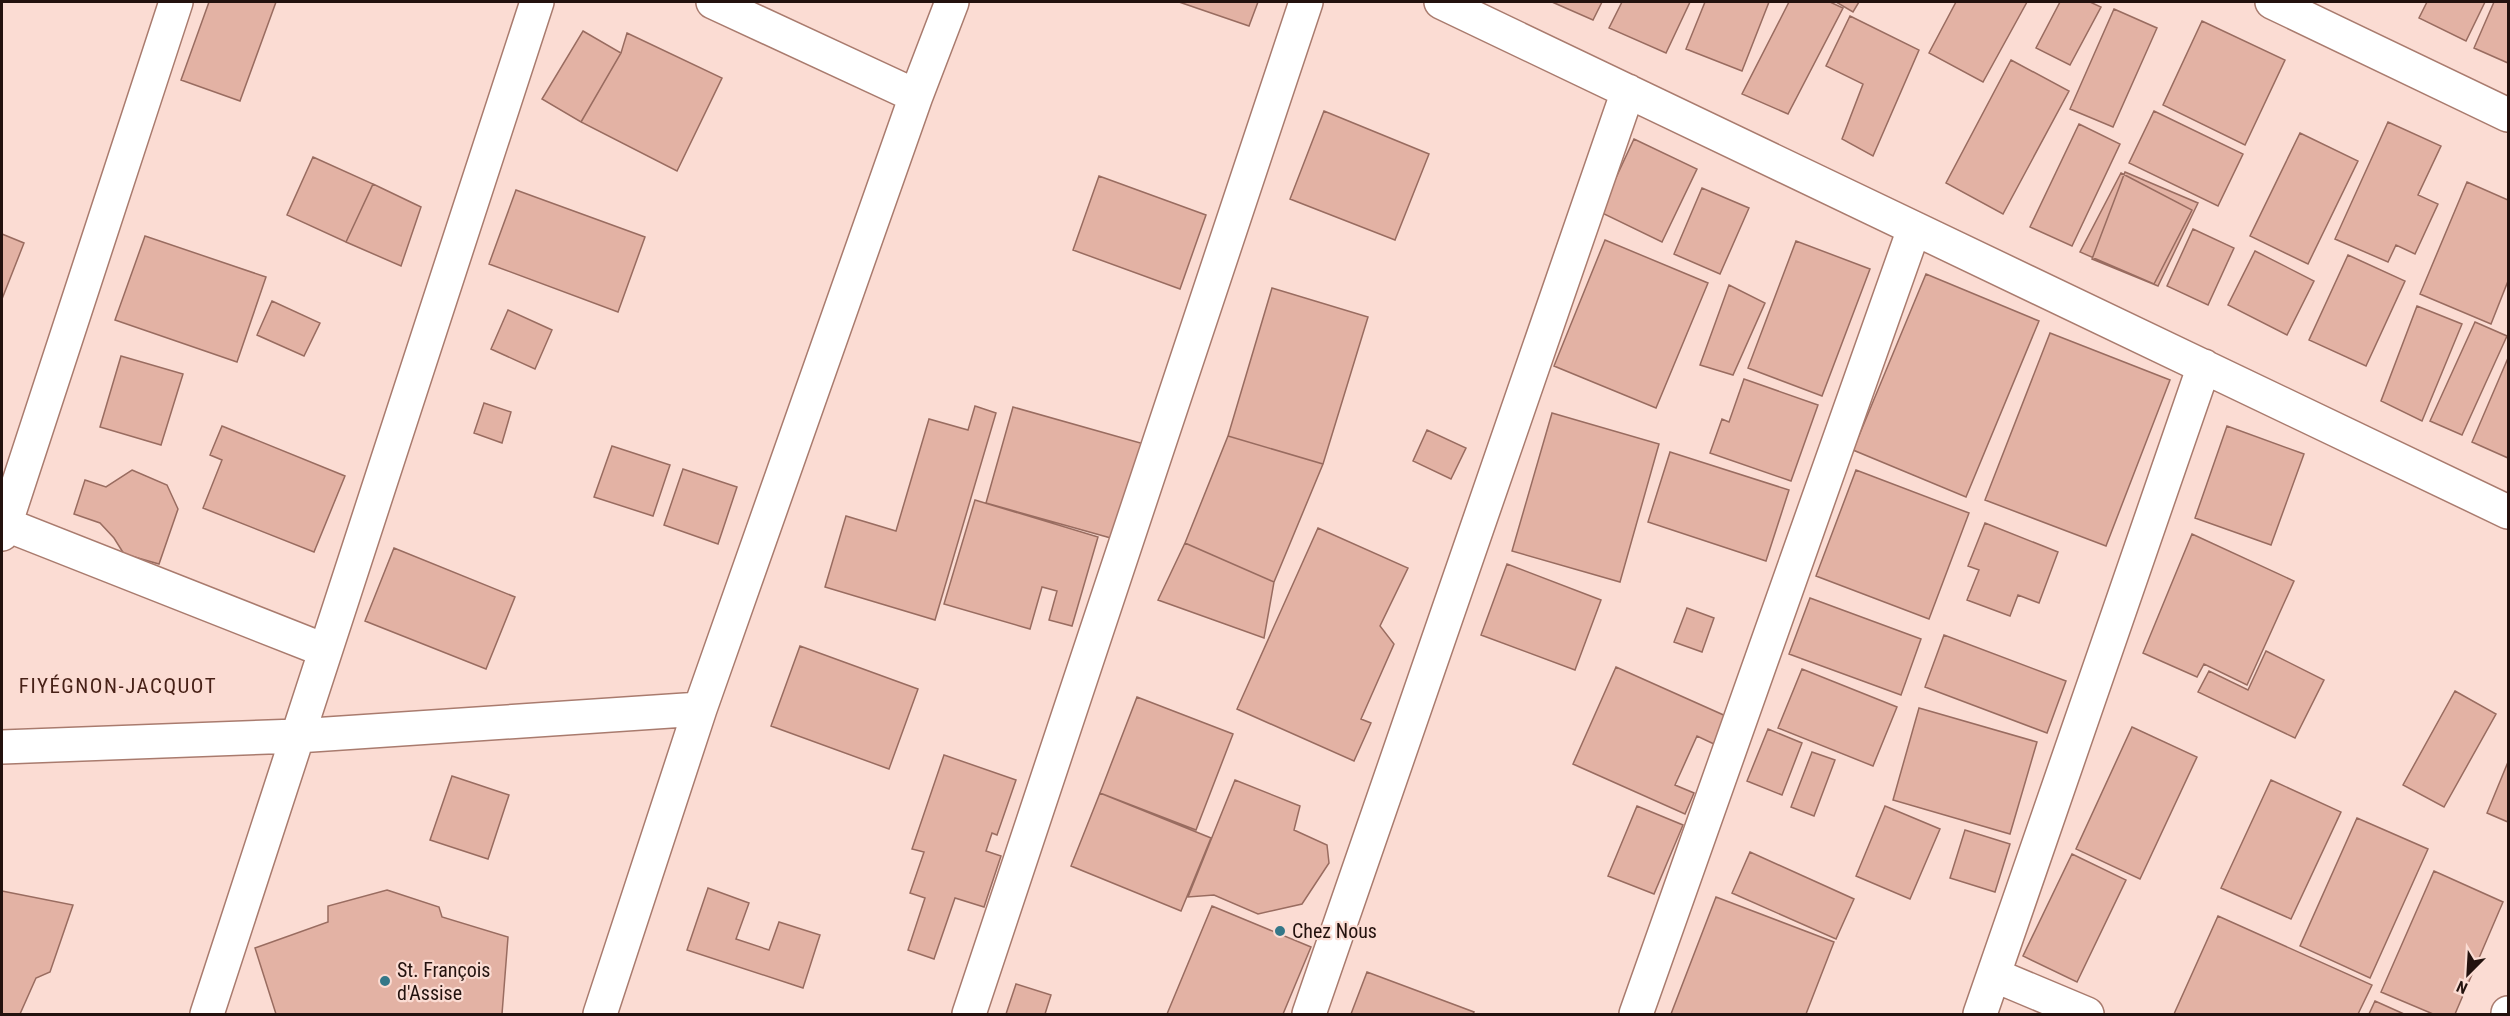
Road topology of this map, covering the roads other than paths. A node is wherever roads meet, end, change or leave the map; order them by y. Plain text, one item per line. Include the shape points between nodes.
1 (176, 2) edge
2 (537, 2) edge
3 (713, 2) edge
4 (952, 2) edge
5 (1306, 2) edge
6 (1441, 2) edge
7 (2272, 2) edge
8 (1628, 91) junction
9 (916, 96) junction
10 (2508, 115) edge
11 (1914, 229) junction
12 (2204, 366) junction
13 (2508, 512) edge
14 (3, 527) edge
15 (324, 650) junction
16 (700, 709) junction
17 (297, 736) junction
18 (2, 747) edge
19 (1994, 975) junction
20 (207, 1014) edge
21 (600, 1014) edge
22 (969, 1014) edge
23 (1309, 1014) edge
24 (1636, 1014) edge
25 (1980, 1014) edge
26 (2087, 1014) edge

1 - 14 street
2 - 15 street
3 - 9 street
4 - 9 street
5 - 22 street
6 - 8 street
7 - 10 street
8 - 11 street
8 - 23 street
9 - 16 street
11 - 12 street
11 - 24 street
12 - 13 street
12 - 19 street
14 - 15 street
15 - 17 street
16 - 17 street
16 - 21 street
17 - 18 street
17 - 20 street
19 - 25 street
19 - 26 street

